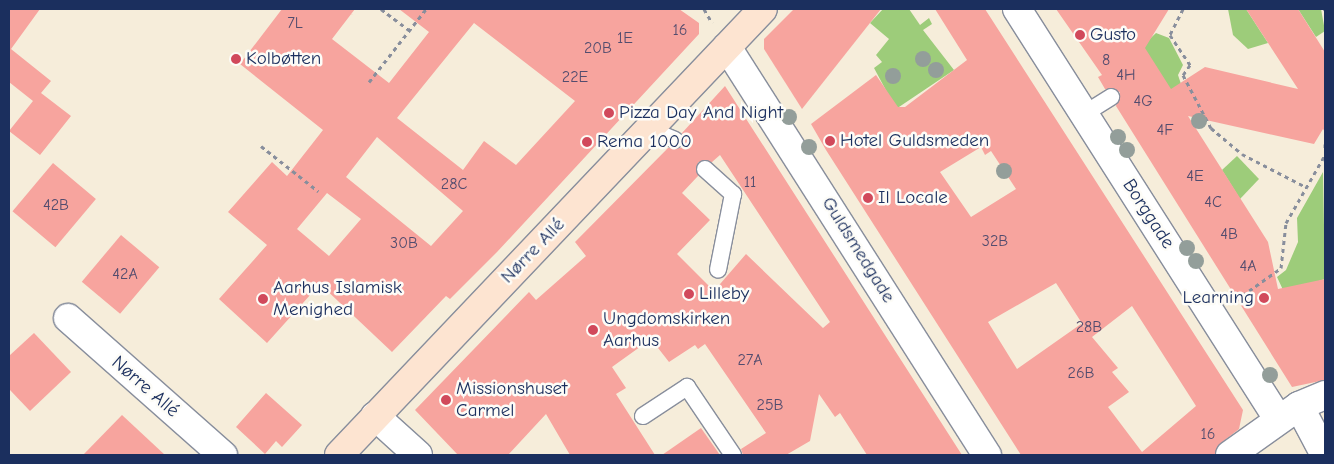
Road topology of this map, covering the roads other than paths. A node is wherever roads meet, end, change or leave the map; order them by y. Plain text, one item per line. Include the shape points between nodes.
1 (763, 9) edge
2 (1017, 9) edge
3 (727, 46) junction
4 (1110, 97) dead end
5 (1084, 114) junction
6 (649, 129) junction
7 (675, 140) dead end
8 (705, 169) dead end
9 (718, 270) dead end
10 (68, 318) dead end
11 (1325, 395) edge
12 (1289, 412) junction
13 (375, 416) junction
14 (643, 416) dead end
15 (213, 452) edge
16 (339, 455) edge
17 (418, 455) edge
18 (733, 455) edge
19 (987, 455) edge
20 (1230, 455) edge
21 (1324, 455) edge

1 - 3 street, Nørre Allé
2 - 5 street, Borggade
3 - 6 street, Nørre Allé
3 - 19 street, Guldsmedgade
4 - 5 lane
5 - 12 street, Borggade via 1213,317
6 - 7 lane
6 - 13 street, Nørre Allé
8 - 9 lane via 733,194
10 - 15 street, Nørre Allé
11 - 12 street
12 - 20 street
12 - 21 street, Borggade
13 - 16 street, Nørre Allé
13 - 17 street
14 - 18 lane via 687,387

